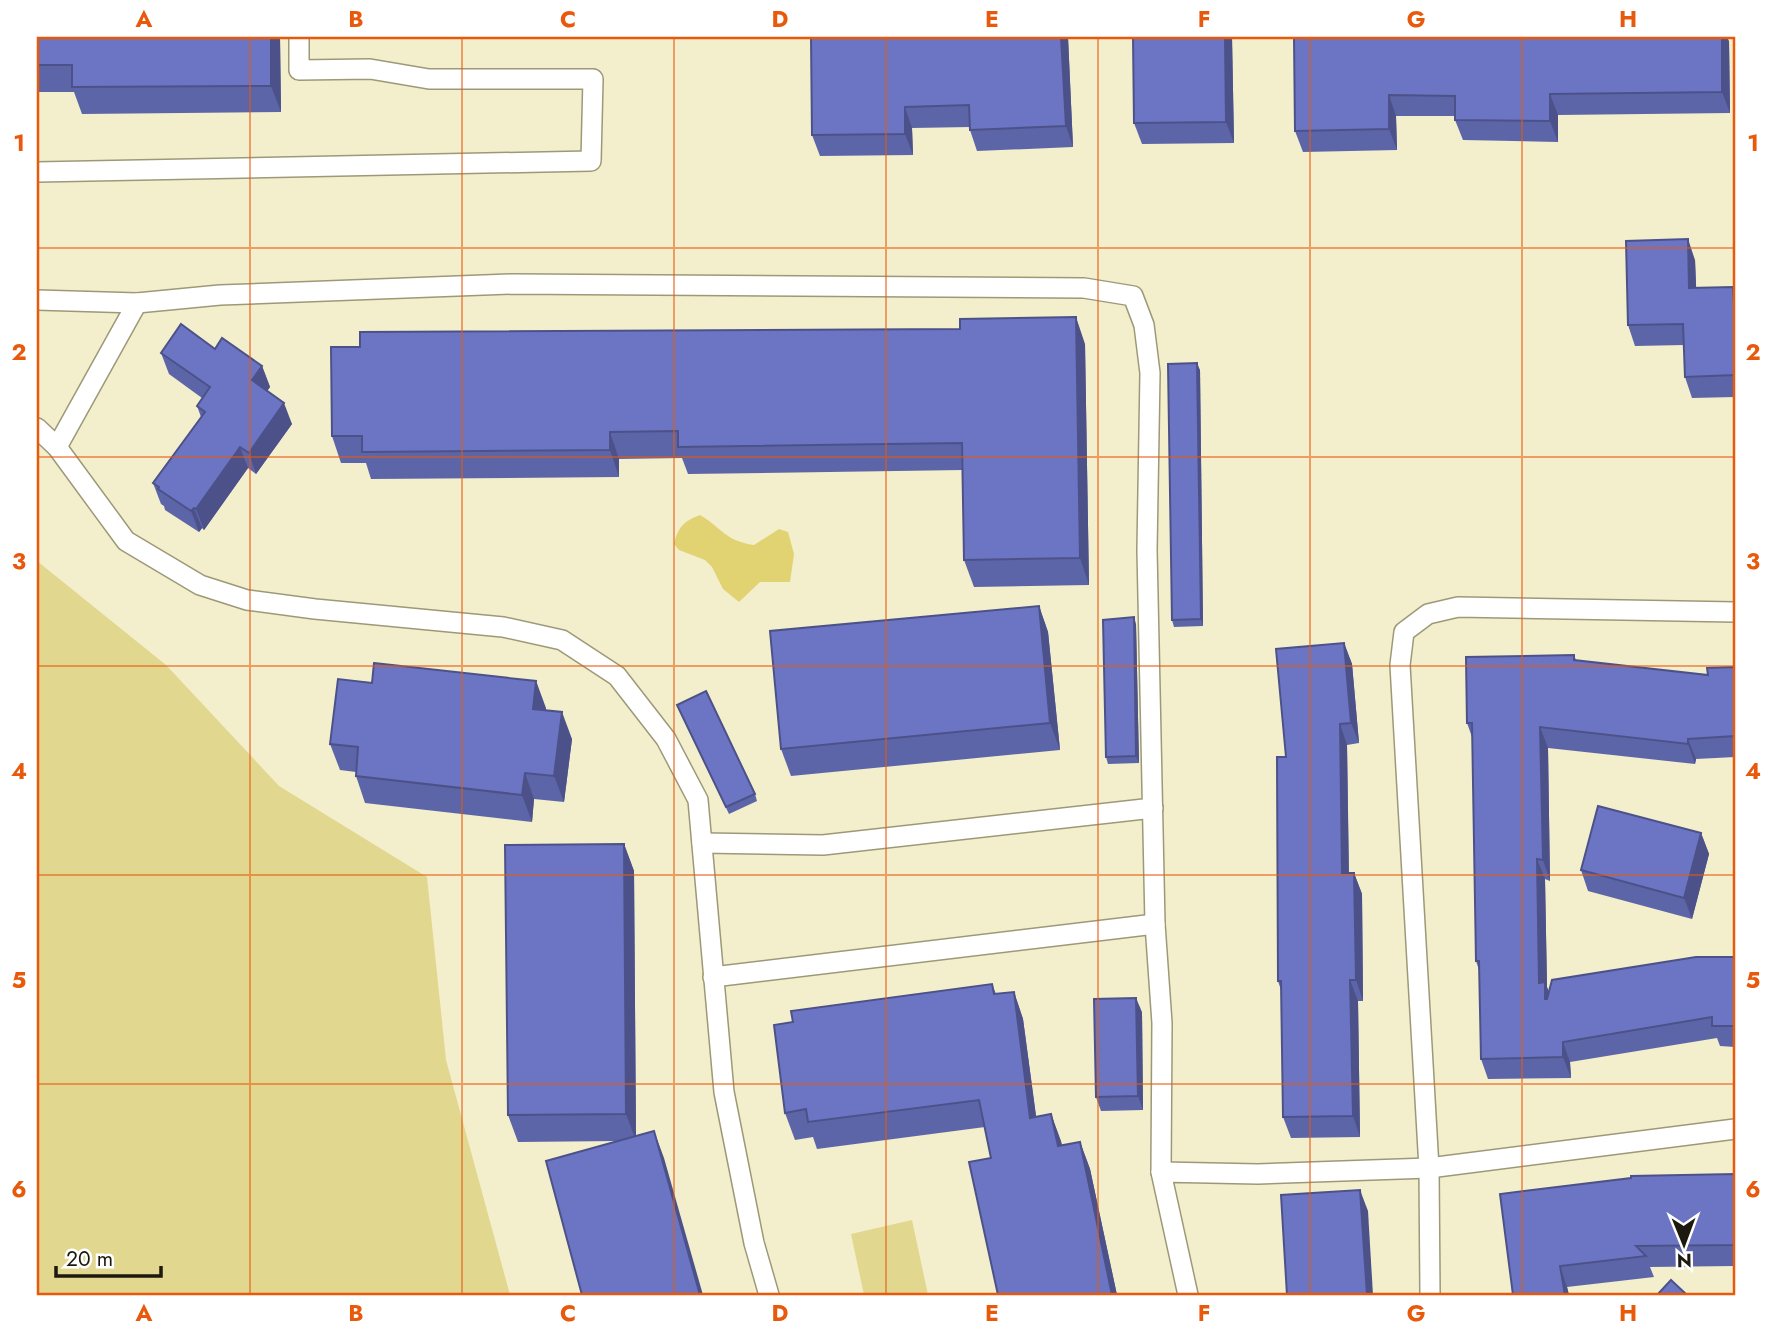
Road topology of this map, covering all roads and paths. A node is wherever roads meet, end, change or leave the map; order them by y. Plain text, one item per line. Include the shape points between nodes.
1 (299, 37) edge
2 (37, 172) edge
3 (37, 300) edge
4 (137, 303) junction
5 (37, 428) edge
6 (57, 447) junction
7 (1735, 612) edge
8 (1153, 808) junction
9 (702, 843) junction
10 (1155, 924) junction
11 (713, 977) junction
12 (1735, 1129) edge
13 (1429, 1168) junction
14 (1161, 1172) junction
15 (769, 1295) edge
16 (1188, 1295) edge
17 (1430, 1295) edge

1 - 2 lane via 299,70 370,69 429,79 593,79 591,161
3 - 4 lane
4 - 6 lane
4 - 8 lane via 220,295 512,284 1084,288 1133,296 1144,325 1150,373 1147,550
5 - 6 lane
6 - 9 lane via 126,541 200,585 247,600 503,628 562,640 617,676 666,739 698,800
7 - 13 lane via 1458,607 1428,614 1404,632 1400,664
8 - 9 lane via 823,845
8 - 10 lane
9 - 11 lane
10 - 11 lane
10 - 14 lane via 1162,1023
11 - 15 lane via 724,1092
12 - 13 lane
13 - 14 lane
13 - 17 lane
14 - 16 lane

